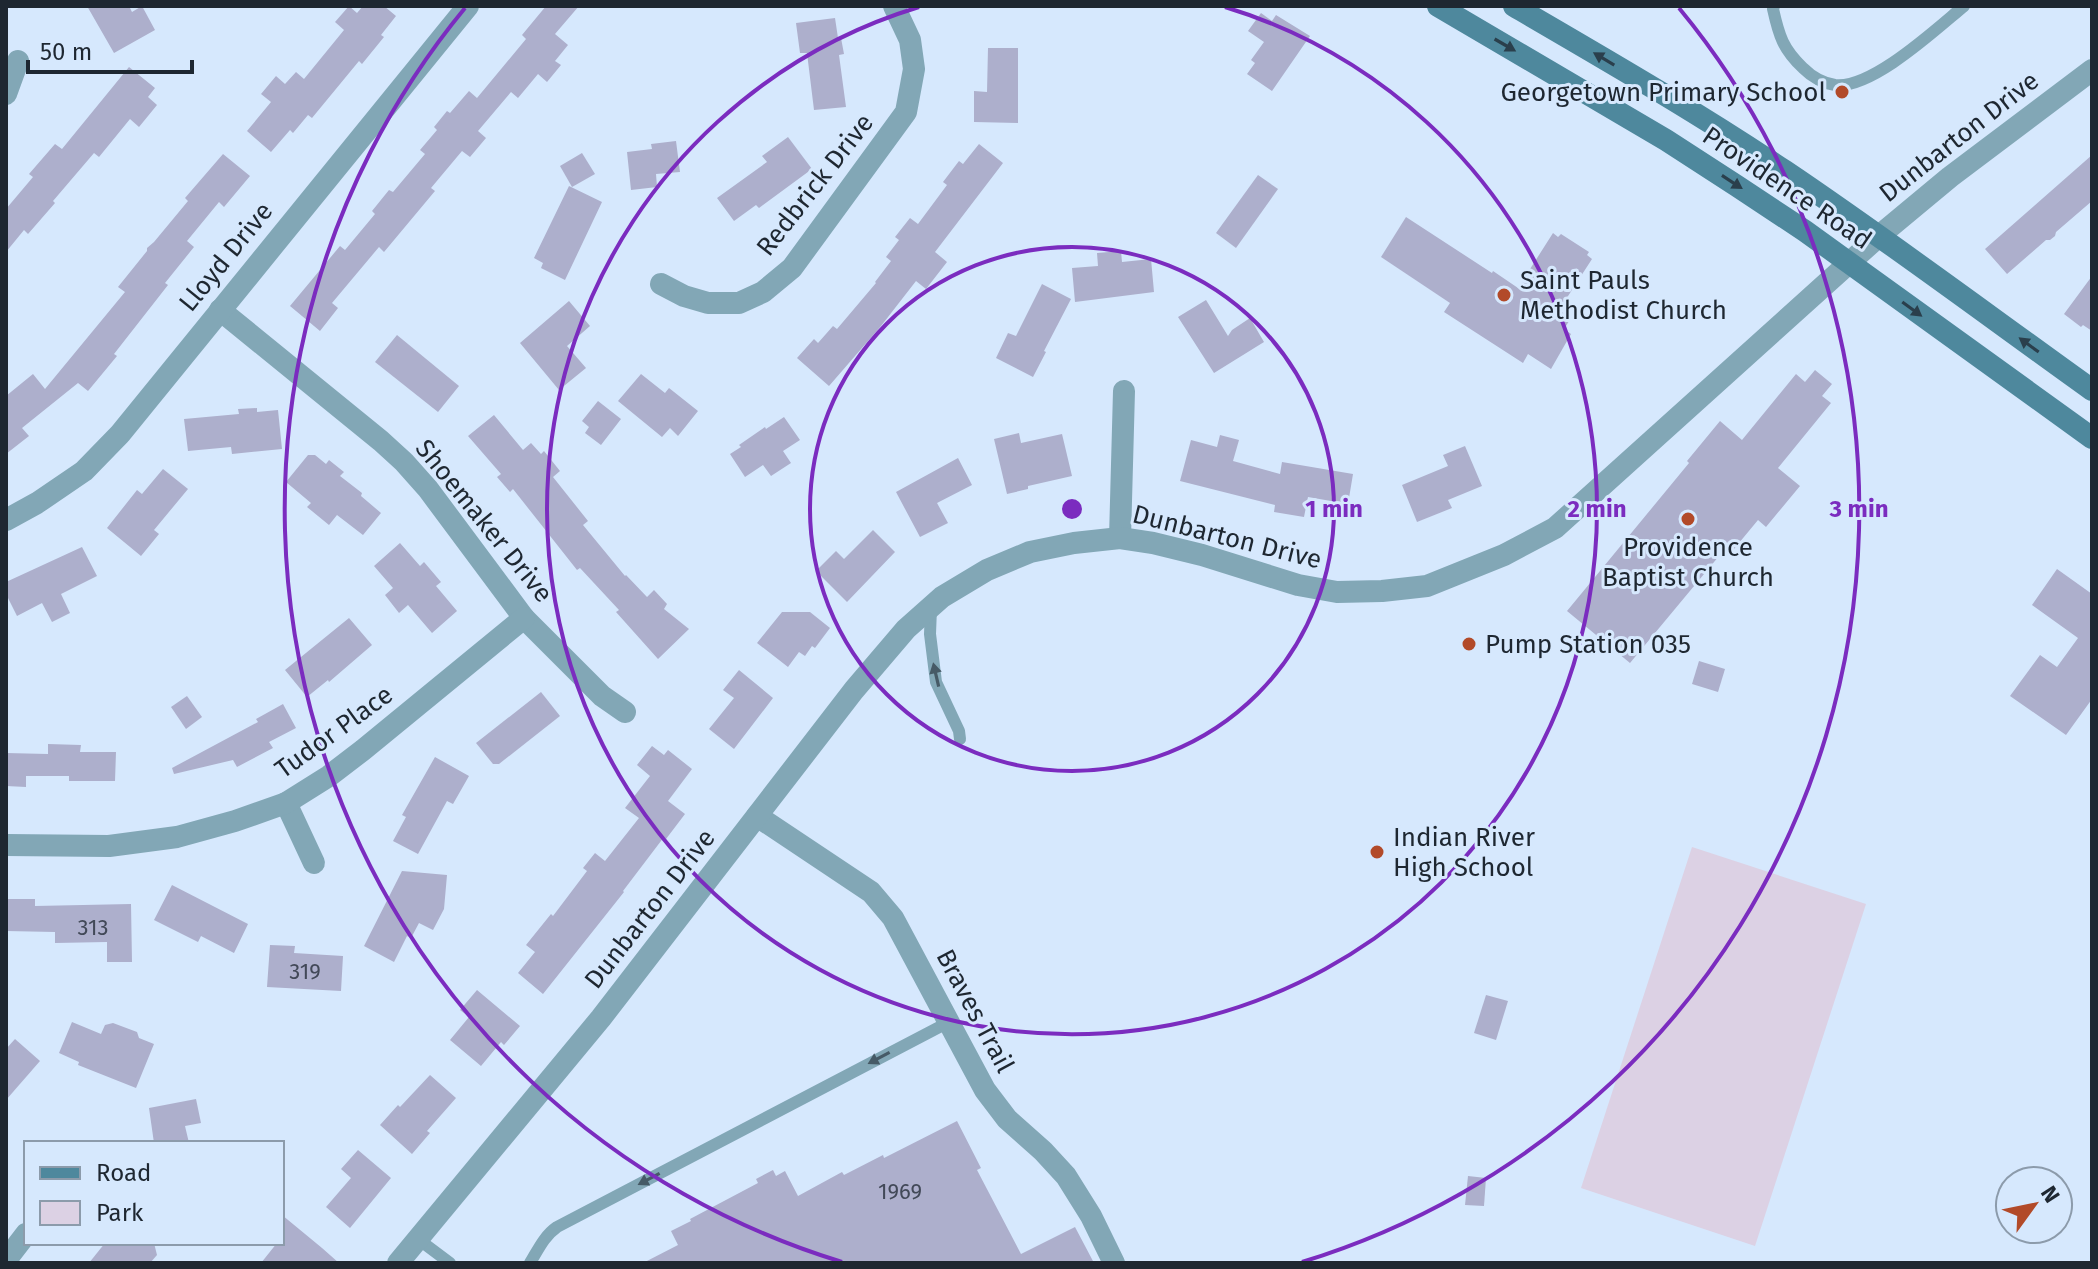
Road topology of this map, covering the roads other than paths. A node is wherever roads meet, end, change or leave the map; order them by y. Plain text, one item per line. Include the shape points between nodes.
1 (894, 6) edge
2 (1438, 6) edge
3 (1514, 6) edge
4 (1774, 6) edge
5 (1964, 6) edge
6 (460, 9) edge
7 (18, 61) dead end
8 (2092, 70) edge
9 (6, 94) edge
10 (1879, 236) junction
11 (1849, 263) junction
12 (661, 284) dead end
13 (220, 310) junction
14 (2092, 390) edge
15 (1124, 391) dead end
16 (2092, 438) edge
17 (6, 520) edge
18 (1120, 538) junction
19 (932, 606) junction
20 (524, 618) junction
21 (625, 712) dead end
22 (960, 739) dead end
23 (286, 803) junction
24 (757, 816) junction
25 (6, 845) edge
26 (314, 863) dead end
27 (949, 1022) junction
28 (24, 1237) edge
29 (418, 1239) junction
30 (6, 1260) edge
31 (398, 1263) edge
32 (450, 1263) edge
33 (530, 1263) edge
34 (1114, 1263) edge

1 - 12 street, Redbrick Drive via 910,40 914,69 906,112 792,268 763,292 739,303 708,303
2 -> 11 main road, Providence Road via 1666,140
10 -> 3 main road, Providence Road via 1713,124
4 - 5 lane via 1779,37 1790,56 1814,78 1837,85 1862,81 1892,63
6 - 13 street, Lloyd Drive
7 - 9 street
8 - 10 street, Dunbarton Drive
10 - 11 street, Dunbarton Drive
14 -> 10 main road, Providence Road
11 -> 16 main road, Providence Road
11 - 18 street, Dunbarton Drive via 1555,528 1475,568 1427,586 1337,592
13 - 17 street, Lloyd Drive via 84,471
13 - 20 street, Shoemaker Drive via 404,462
15 - 18 street
18 - 19 street, Dunbarton Drive via 1030,552 987,570
22 -> 19 lane via 936,682
19 - 24 street, Dunbarton Drive via 854,690
20 - 21 street, Shoemaker Drive
20 - 23 street, Tudor Place via 363,750
23 - 25 street, Tudor Place via 177,837 109,846
23 - 26 street
24 - 27 street, Braves Trail via 871,892 893,918
24 - 29 street, Dunbarton Drive via 601,1018
27 -> 33 lane via 557,1227
27 - 34 street, Braves Trail via 1007,1119 1066,1176
28 - 30 street
29 - 31 street, Dunbarton Drive
29 - 32 lane

